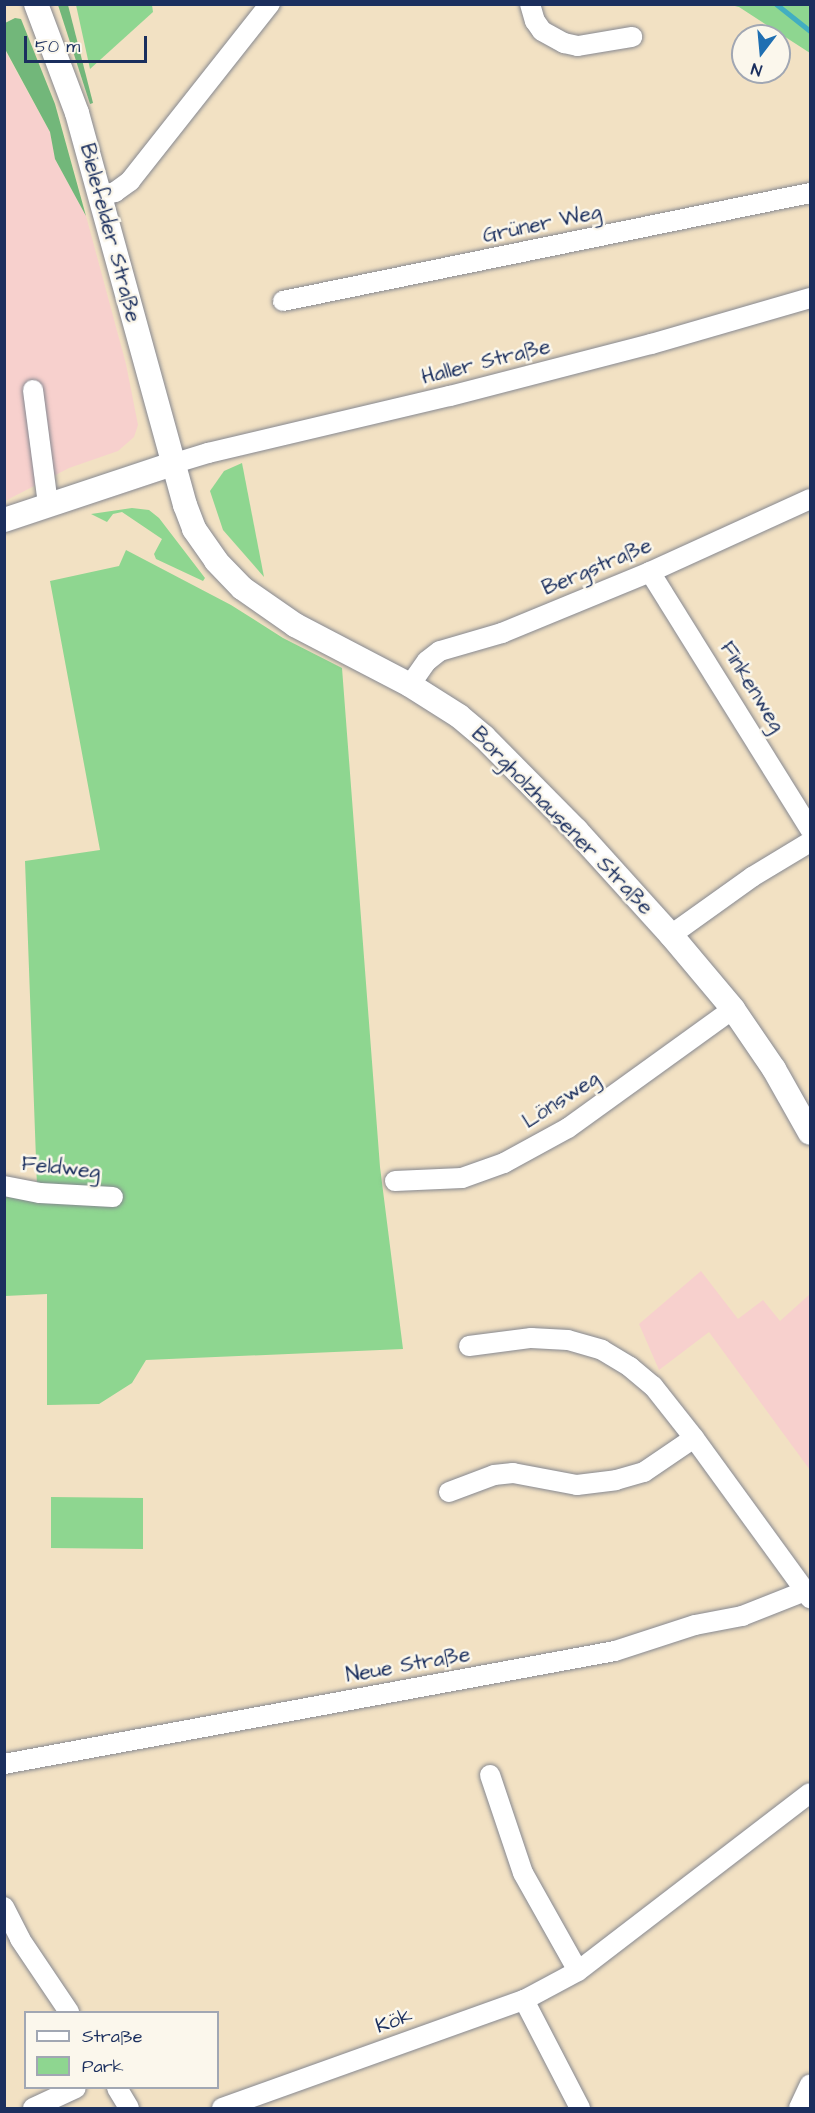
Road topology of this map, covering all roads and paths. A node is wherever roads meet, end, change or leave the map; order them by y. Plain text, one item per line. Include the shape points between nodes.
1 (36, 4) edge
2 (270, 4) edge
3 (530, 4) edge
4 (632, 38) dead end
5 (810, 193) edge
6 (100, 196) junction
7 (810, 298) edge
8 (284, 301) dead end
9 (33, 390) dead end
10 (172, 464) junction
11 (810, 500) edge
12 (48, 504) junction
13 (4, 520) edge
14 (650, 572) junction
15 (410, 685) junction
16 (810, 829) edge
17 (810, 842) edge
18 (671, 935) junction
19 (733, 1009) junction
20 (810, 1133) edge
21 (395, 1181) dead end
22 (4, 1186) edge
23 (113, 1197) dead end
24 (469, 1346) dead end
25 (694, 1438) junction
26 (448, 1492) dead end
27 (808, 1594) edge
28 (4, 1764) edge
29 (490, 1775) dead end
30 (810, 1793) edge
31 (4, 1907) edge
32 (12, 1940) edge
33 (578, 1971) junction
34 (524, 2000) junction
35 (67, 2011) edge
36 (810, 2084) edge
37 (74, 2089) edge
38 (118, 2089) edge
39 (33, 2109) edge
40 (129, 2109) edge
41 (222, 2109) edge
42 (579, 2109) edge
43 (799, 2109) edge

1 - 6 main road, Bielefelder Straße via 77,113
2 - 6 street via 130,181 115,192
3 - 4 street via 542,32 564,43 578,46
5 - 8 street, Grüner Weg
6 - 10 main road, Bielefelder Straße
7 - 10 street, Haller Straße via 651,344
9 - 12 street
10 - 12 main road
10 - 15 main road, Borgholzhausener Straße via 194,529 216,561 242,588 295,625
11 - 14 street, Bergstraße
12 - 13 main road
14 - 15 street, Bergstraße via 502,633 440,651 427,660
14 - 16 street, Finkenweg
15 - 18 main road, Borgholzhausener Straße via 484,737 576,830
17 - 18 street via 752,877
18 - 19 main road, Borgholzhausener Straße
19 - 20 main road, Borgholzhausener Straße via 774,1069
19 - 21 street, Lönsweg via 568,1128 504,1163 462,1178
22 - 23 street, Feldweg via 40,1193
24 - 25 street via 531,1338 568,1340 602,1350 653,1386
25 - 26 street via 644,1472 616,1480 577,1485 513,1473 494,1475
25 - 27 street
27 - 28 street, Neue Straße via 615,1651
29 - 33 street via 523,1874
30 - 33 street, Kök
31 - 32 street
32 - 35 street
33 - 34 street, Kök
34 - 41 street, Kök
34 - 42 street
36 - 43 street
37 - 39 street
38 - 40 street

